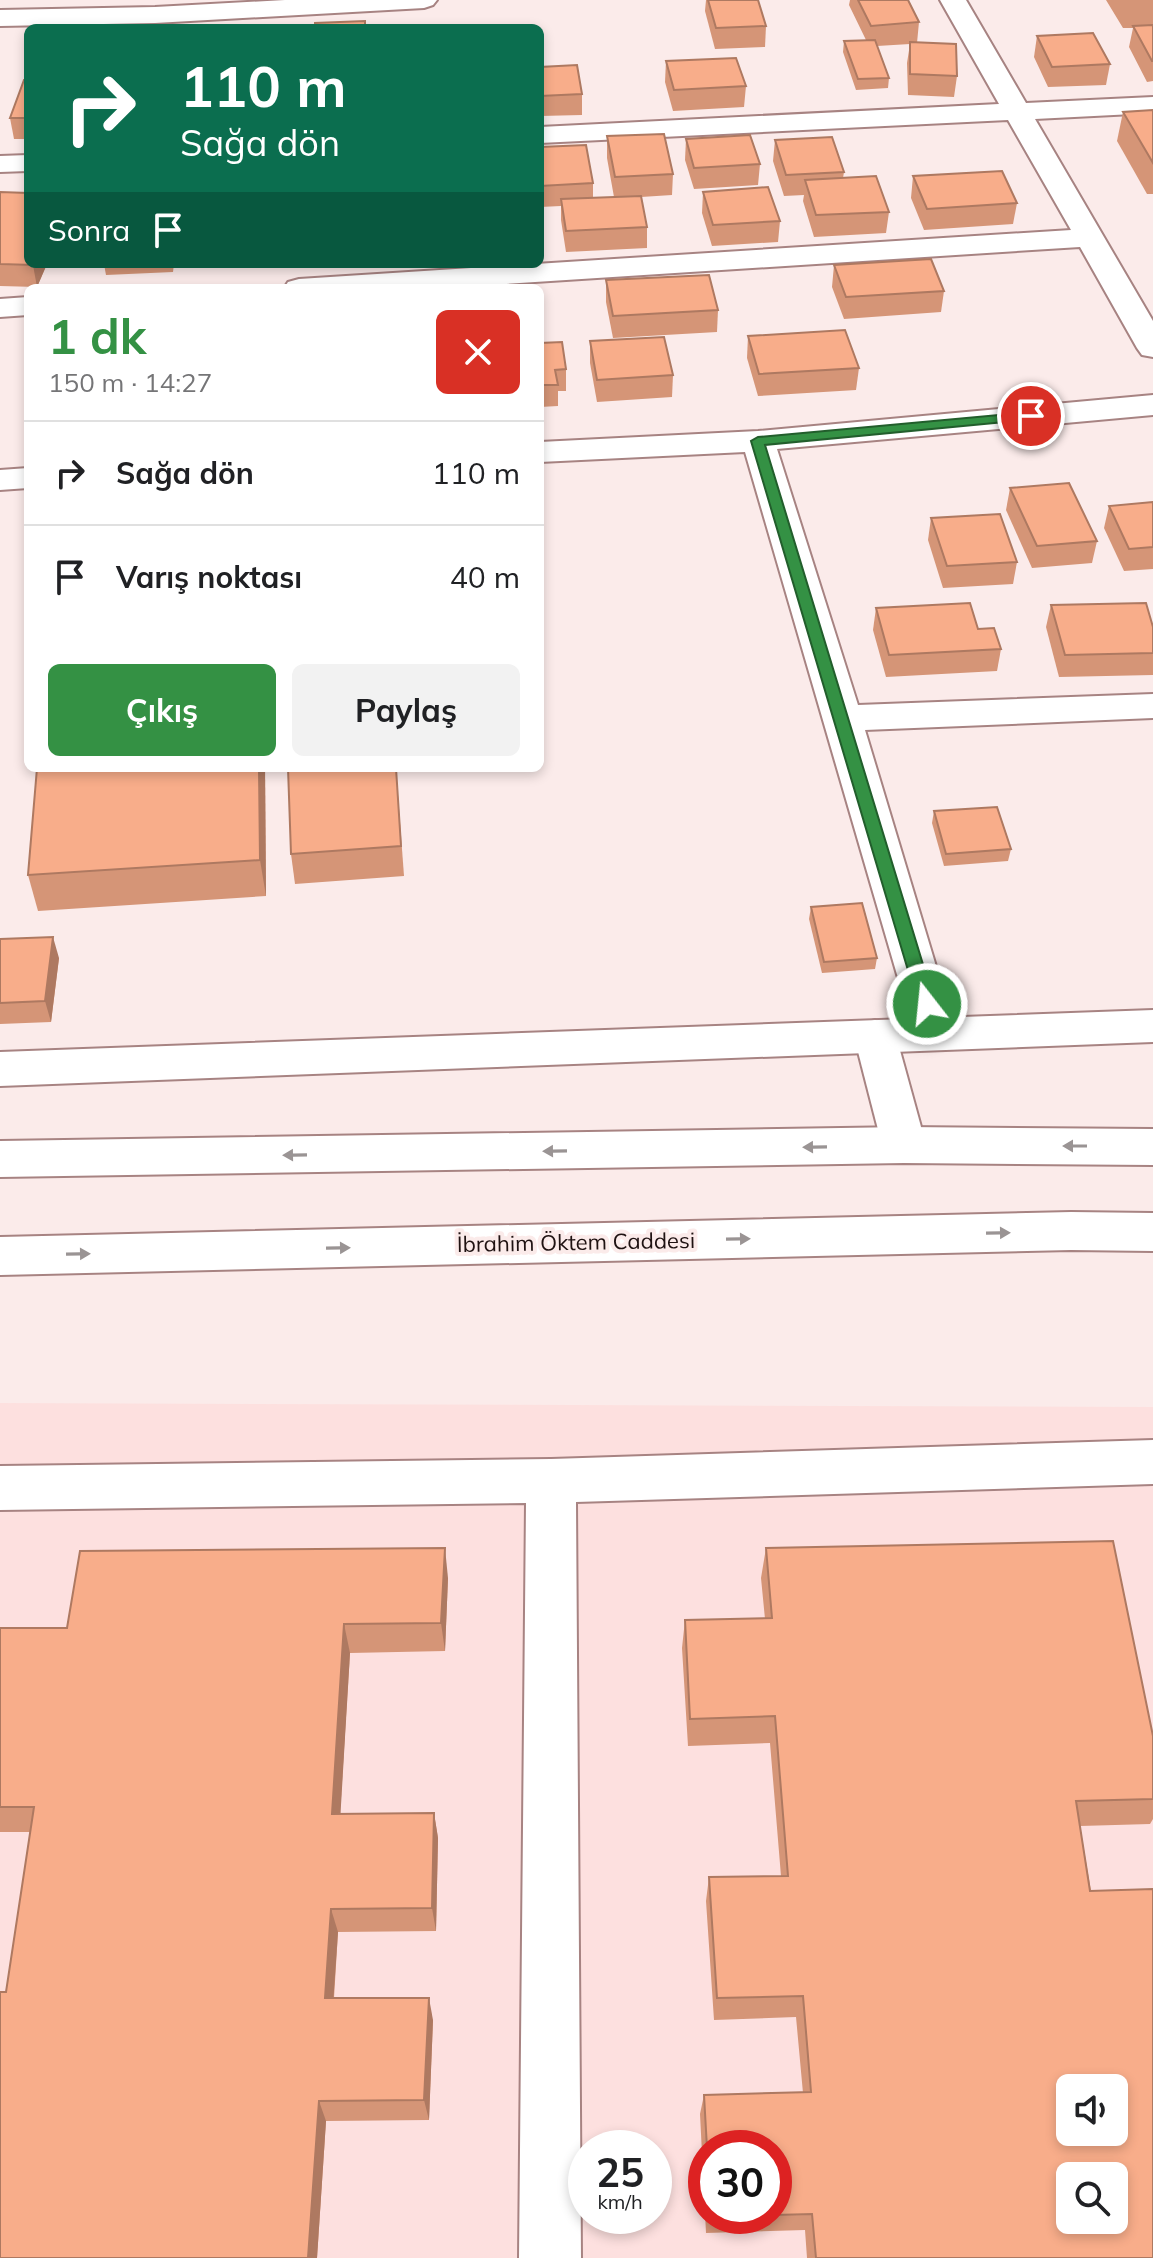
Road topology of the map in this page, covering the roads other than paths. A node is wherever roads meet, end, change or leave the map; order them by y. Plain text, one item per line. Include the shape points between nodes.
1 (424, 0) edge
2 (953, 0) edge
3 (317, 3) edge
4 (10, 19) edge
5 (1153, 105) edge
6 (1016, 110) junction
7 (544, 135) edge
8 (24, 163) edge
9 (0, 164) edge
10 (1090, 238) junction
11 (362, 284) edge
12 (24, 306) edge
13 (0, 308) edge
14 (1153, 348) edge
15 (1153, 405) edge
16 (758, 441) junction
17 (544, 452) edge
18 (24, 478) edge
19 (0, 480) edge
20 (1153, 706) edge
21 (843, 718) junction
22 (1153, 1026) edge
23 (935, 1033) junction
24 (875, 1036) junction
25 (0, 1069) edge
26 (904, 1145) junction
27 (1153, 1147) edge
28 (0, 1159) edge
29 (1153, 1232) edge
30 (0, 1256) edge
31 (1153, 1462) edge
32 (551, 1481) junction
33 (0, 1488) edge
34 (550, 2258) edge

1 - 3 street
2 - 6 street
3 - 4 street
5 - 6 street
6 - 7 street
6 - 10 street
8 - 9 street
10 - 11 street
10 - 14 street
12 - 13 street
15 - 16 street
16 - 17 street
16 - 21 street
18 - 19 street
20 - 21 street
21 - 23 street
22 - 23 street
23 - 24 street
24 - 25 street
24 - 26 street
27 -> 26 street
26 -> 28 street
30 -> 29 street, İbrahim Öktem Caddesi
31 - 32 street
32 - 33 street
32 - 34 street

